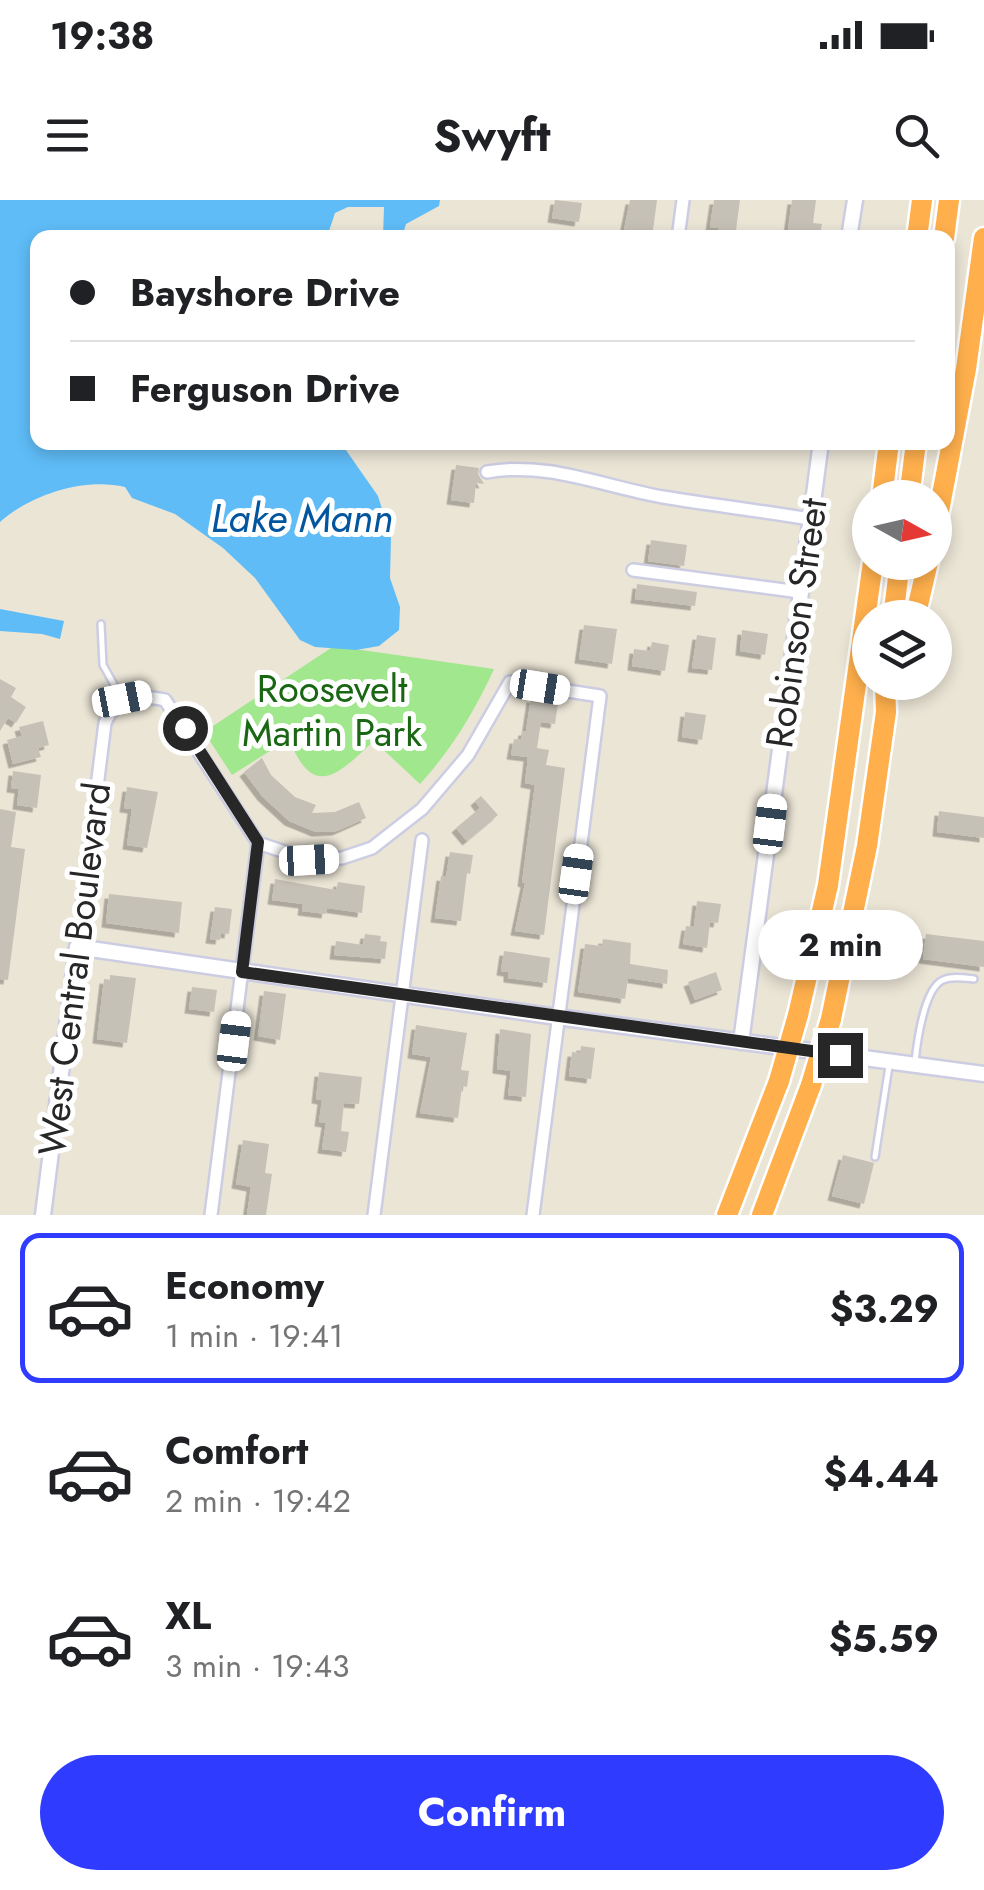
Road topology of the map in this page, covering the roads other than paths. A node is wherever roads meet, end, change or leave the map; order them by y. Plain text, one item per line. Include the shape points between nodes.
1 (683, 200) edge
2 (854, 200) edge
3 (914, 200) edge
4 (922, 200) edge
5 (950, 200) edge
6 (679, 230) edge
7 (851, 230) edge
8 (913, 230) edge
9 (915, 230) edge
10 (945, 230) edge
11 (984, 238) edge
12 (955, 427) edge
13 (820, 450) edge
14 (888, 450) edge
15 (915, 450) edge
16 (951, 450) edge
17 (487, 472) dead end
18 (884, 480) edge
19 (911, 480) edge
20 (945, 480) edge
21 (810, 518) junction
22 (634, 570) dead end
23 (870, 580) edge
24 (800, 592) junction
25 (102, 624) dead end
26 (122, 699) junction
27 (886, 700) edge
28 (891, 700) edge
29 (886, 712) junction
30 (422, 840) dead end
31 (258, 842) junction
32 (77, 946) junction
33 (242, 972) junction
34 (974, 979) dead end
35 (401, 994) junction
36 (558, 1017) junction
37 (741, 1042) junction
38 (890, 1062) junction
39 (914, 1065) junction
40 (984, 1074) edge
41 (875, 1157) dead end
42 (43, 1215) edge
43 (212, 1215) edge
44 (374, 1215) edge
45 (533, 1215) edge
46 (727, 1215) edge
47 (762, 1215) edge

1 - 6 street
2 - 7 street
3 - 8 highway
4 - 9 highway
5 - 10 highway
11 - 12 highway
13 - 21 street, Robinson Street
14 - 18 highway
15 - 19 highway
16 - 20 highway
17 - 21 street via 579,476
21 - 24 street, Robinson Street
22 - 24 street
23 - 46 highway, bridge via 828,886 779,1081
24 - 37 street, Robinson Street
25 - 26 lane via 103,665
26 - 31 street via 166,700
26 - 32 street, West Central Boulevard via 104,723
27 - 29 highway
28 - 29 highway
29 - 47 highway, bridge via 831,1019
30 - 35 street
31 - 33 street
31 - 36 street via 309,860 372,848 422,809 468,755 510,682 600,696
32 - 33 street
32 - 42 street, West Central Boulevard
33 - 35 street
33 - 43 street
34 - 39 lane via 935,985
35 - 36 street
35 - 44 street
36 - 37 street
36 - 45 street
37 - 38 street
38 - 39 street
38 - 41 lane
39 - 40 street

